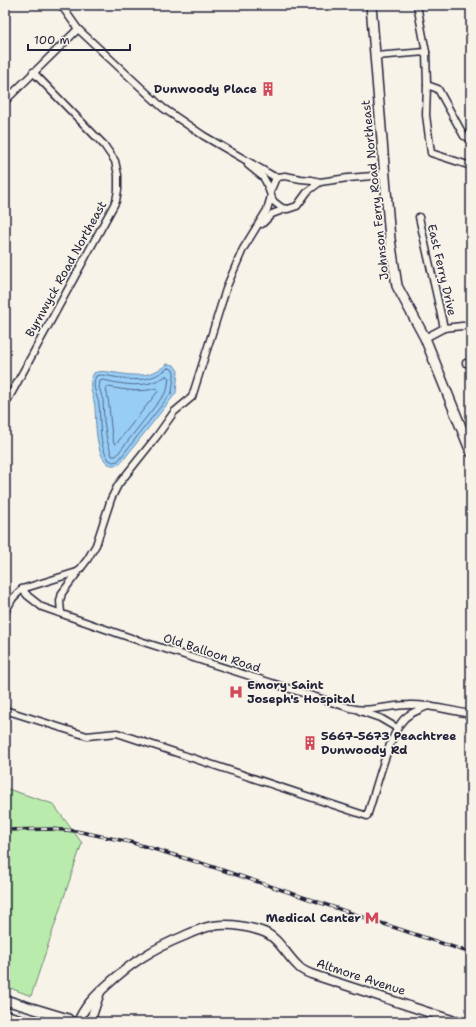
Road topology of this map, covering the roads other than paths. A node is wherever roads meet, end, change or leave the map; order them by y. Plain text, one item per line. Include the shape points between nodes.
1 (60, 5) edge
2 (371, 5) edge
3 (417, 5) edge
4 (424, 5) edge
5 (78, 29) junction
6 (426, 52) junction
7 (375, 56) junction
8 (33, 72) junction
9 (427, 85) junction
10 (5, 101) edge
11 (471, 138) edge
12 (241, 159) junction
13 (471, 166) edge
14 (385, 175) junction
15 (278, 177) junction
16 (320, 182) junction
17 (270, 194) junction
18 (285, 209) junction
19 (419, 217) dead end
20 (254, 232) junction
21 (471, 325) edge
22 (444, 328) junction
23 (425, 338) junction
24 (5, 405) edge
25 (471, 452) edge
26 (77, 572) junction
27 (22, 589) junction
28 (5, 612) edge
29 (61, 613) junction
30 (429, 705) junction
31 (354, 709) junction
32 (5, 710) edge
33 (471, 714) edge
34 (397, 728) junction
35 (100, 992) junction
36 (5, 1000) edge
37 (5, 1015) edge
38 (27, 1022) edge
39 (70, 1022) edge
40 (78, 1022) edge
41 (90, 1022) edge
42 (458, 1022) edge

1 - 5 street
2 - 7 main road, Johnson Ferry Road Northeast
3 - 4 street
3 - 6 street
5 - 8 street
5 - 12 street via 163,108
6 - 7 street
6 - 9 street
7 - 14 main road, Johnson Ferry Road Northeast
8 - 10 street
8 - 24 street, Byrnwyck Road Northeast via 104,145 115,161 118,190 116,201
9 - 11 street via 438,88 464,136
9 - 13 street via 426,115 431,153
12 - 15 street
12 - 17 street via 263,177
14 - 16 street
14 - 23 main road, Johnson Ferry Road Northeast via 397,286
15 - 16 street via 290,176
15 - 17 street via 272,184
16 - 18 street via 308,191 297,206
17 - 18 street via 276,204
17 - 20 street via 267,210
18 - 20 street via 272,214
19 - 22 street, East Ferry Drive
20 - 26 street via 243,249 228,286 192,397 174,412 118,485 96,545
21 - 22 street
22 - 23 street
23 - 25 main road, Johnson Ferry Road Northeast
26 - 27 street
26 - 29 street via 62,593
27 - 28 street
27 - 29 street, Old Balloon Road via 42,607
29 - 31 street, Old Balloon Road via 140,641
30 - 31 street, Old Balloon Road
30 - 33 street, Old Balloon Road
30 - 34 street via 411,713
31 - 34 street via 380,718
32 - 34 street via 87,736 117,733 367,816
35 - 40 street, Altmore Avenue via 87,1004
35 - 41 street
35 - 42 street, Altmore Avenue via 140,958 162,945 212,926 228,924 263,931 273,937 299,968 311,974
36 - 39 main road via 68,1019
37 - 38 main road

